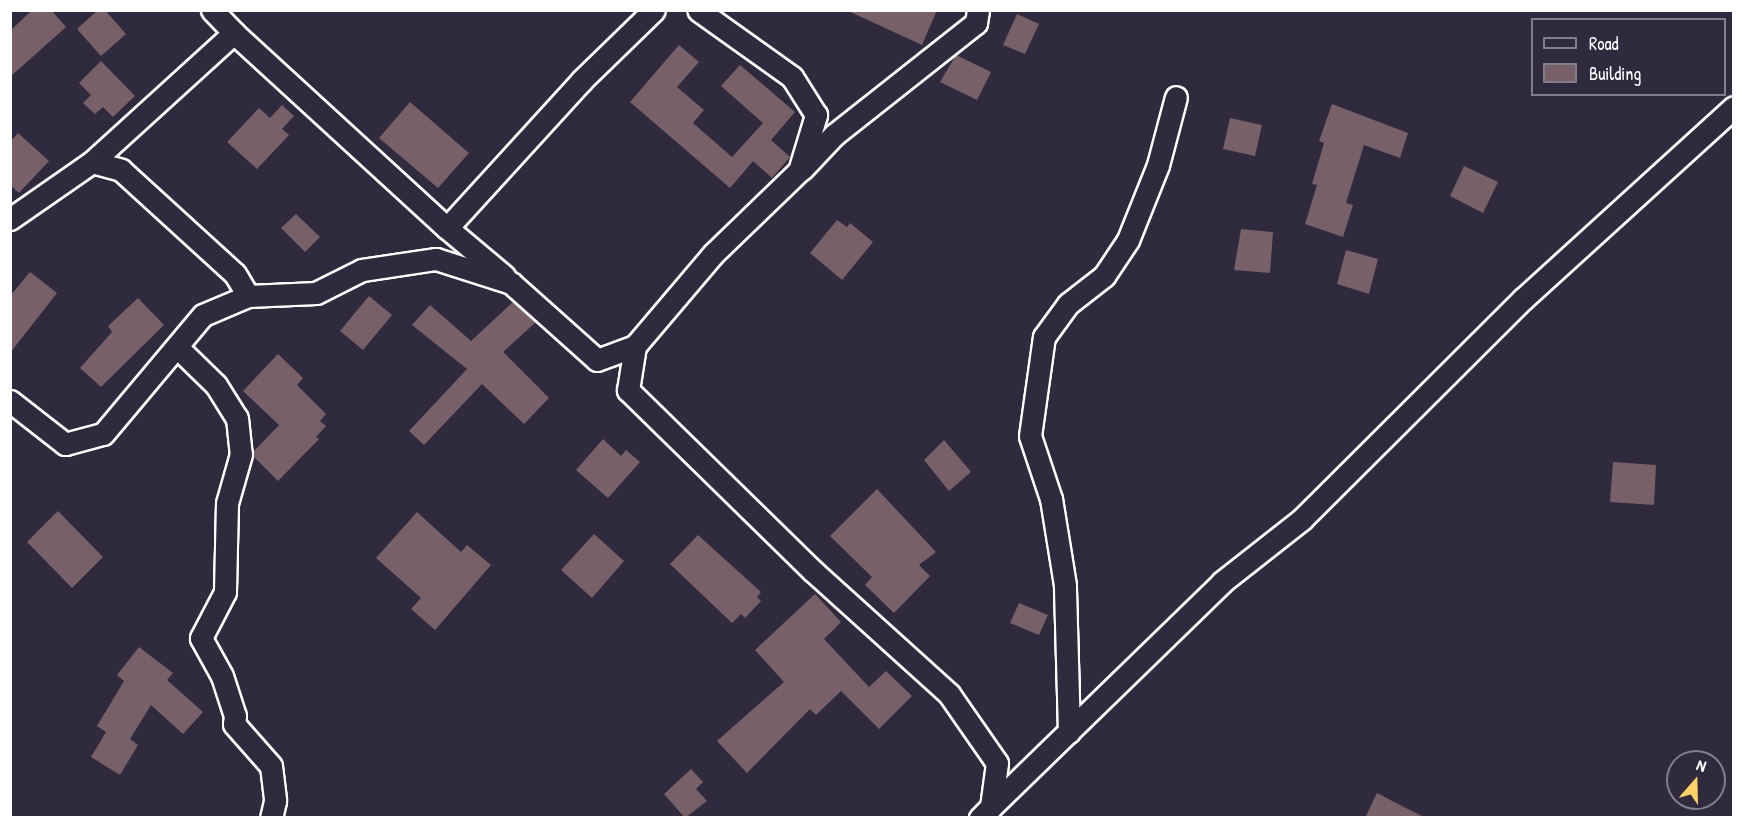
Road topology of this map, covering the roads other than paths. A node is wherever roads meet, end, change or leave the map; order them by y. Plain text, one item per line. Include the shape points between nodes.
1 (212, 10) edge
2 (654, 10) edge
3 (698, 10) edge
4 (978, 10) edge
5 (234, 33) junction
6 (1176, 97) dead end
7 (1734, 107) edge
8 (92, 162) junction
9 (799, 171) junction
10 (10, 219) edge
11 (447, 228) junction
12 (511, 283) junction
13 (248, 296) junction
14 (635, 346) junction
15 (178, 348) junction
16 (10, 401) edge
17 (1069, 732) junction
18 (986, 812) edge
19 (271, 818) edge

1 - 5 street
2 - 11 street via 582,80
3 - 9 street via 792,78 816,115
4 - 9 street via 976,23 834,135
5 - 8 street
5 - 11 street
6 - 17 street via 1158,165 1128,240 1104,276 1068,304 1044,337 1030,436 1051,500 1065,585
7 - 17 street via 1523,299 1302,519 1222,582
8 - 10 street
8 - 13 street via 121,170 235,274
9 - 14 street via 712,254
11 - 12 street
12 - 13 street via 436,259 362,270 316,293
12 - 14 street via 597,360
13 - 15 street via 203,315
14 - 18 street via 628,390 813,571 949,694 997,763
15 - 16 street via 146,380 103,434 65,444
15 - 19 street via 216,385 237,418 241,454 227,503 225,592 201,638 222,676 236,716 234,724 271,766 275,801
17 - 18 street

